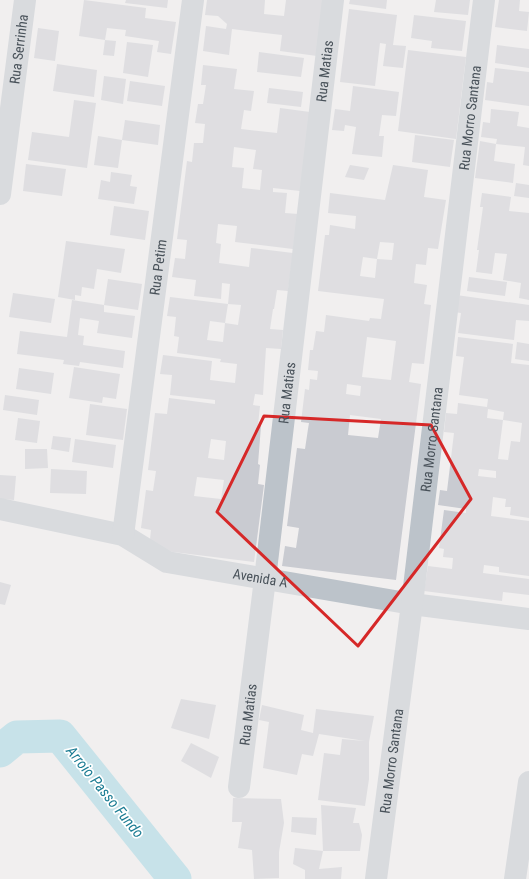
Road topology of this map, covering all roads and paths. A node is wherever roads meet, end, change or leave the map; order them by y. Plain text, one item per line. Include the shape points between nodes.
1 (24, 0) edge
2 (193, 0) edge
3 (333, 0) edge
4 (484, 0) edge
5 (0, 194) edge
6 (0, 509) edge
7 (123, 535) junction
8 (265, 579) junction
9 (412, 604) junction
10 (529, 619) edge
11 (529, 782) edge
12 (239, 786) dead end
13 (376, 879) edge
14 (515, 879) edge

1 - 5 street, Rua Serrinha
2 - 7 street, Rua Petim
3 - 8 street, Rua Matias
4 - 9 street, Rua Morro Santana
6 - 7 street, Avenida A
7 - 8 street, Avenida A via 167,562
8 - 9 street, Avenida A
8 - 12 street, Rua Matias
9 - 10 street, Avenida A
9 - 13 street, Rua Morro Santana
11 - 14 street

